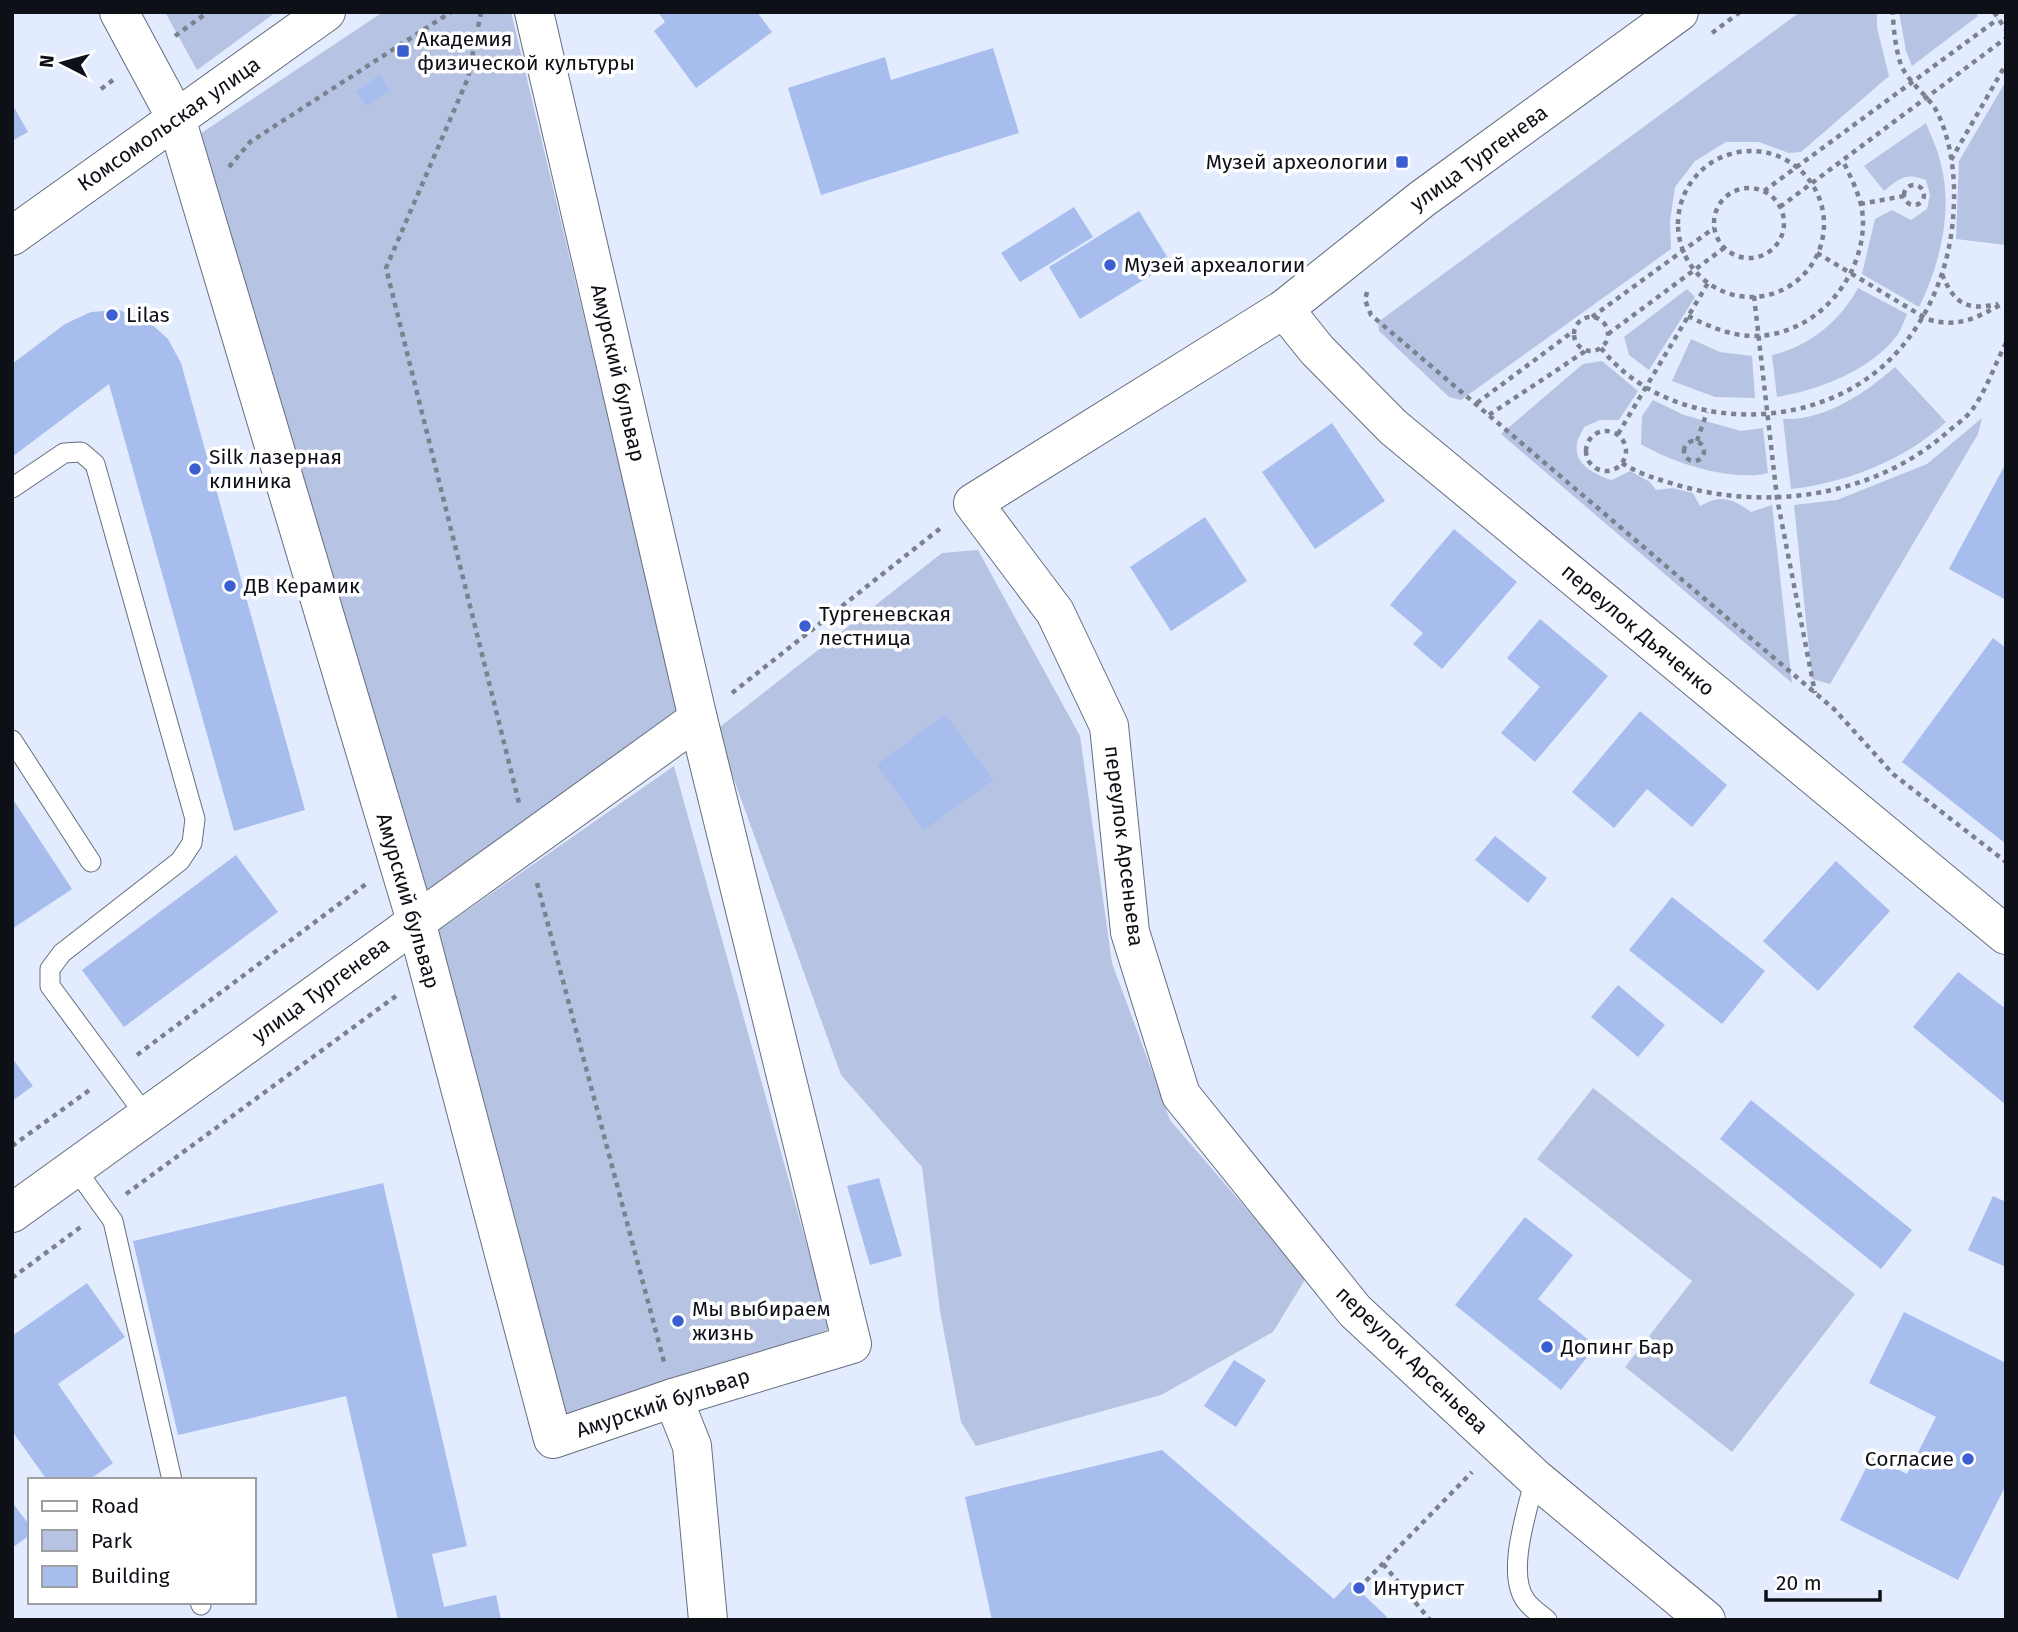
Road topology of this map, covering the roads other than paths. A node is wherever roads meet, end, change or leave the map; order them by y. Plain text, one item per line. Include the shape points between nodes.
1 (119, 12) edge
2 (326, 12) edge
3 (534, 12) edge
4 (1693, 24) edge
5 (176, 118) junction
6 (12, 236) edge
7 (1284, 309) junction
8 (12, 488) edge
9 (698, 719) junction
10 (12, 740) edge
11 (91, 862) dead end
12 (416, 921) junction
13 (2006, 935) edge
14 (146, 1116) junction
15 (75, 1168) junction
16 (12, 1213) edge
17 (673, 1398) junction
18 (172, 1478) edge
19 (1535, 1478) junction
20 (708, 1620) edge
21 (1547, 1620) edge
22 (1706, 1620) edge

1 - 5 street, Амурский бульвар
2 - 5 street, Комсомольская улица
3 - 9 street, Амурский бульвар
4 - 7 street, улица Тургенева via 1422,199
5 - 6 street, Комсомольская улица
5 - 12 street, Амурский бульвар
7 - 13 street, переулок Дьяченко via 1317,350 1393,427
7 - 19 street, переулок Арсеньева via 973,503 1055,612 1109,726 1130,932 1181,1095 1355,1311
8 - 14 lane via 64,453 81,452 95,464 195,819 192,843 180,861 62,953 50,969 50,986
9 - 12 street, улица Тургенева
9 - 17 street, Амурский бульвар via 852,1344
10 - 11 lane
12 - 14 street, улица Тургенева
12 - 17 street, Амурский бульвар via 553,1439
14 - 15 street, улица Тургенева
15 - 16 street, улица Тургенева
15 - 18 lane via 113,1221
17 - 20 street via 692,1446
19 - 21 lane via 1517,1560 1518,1581 1525,1601
19 - 22 street, переулок Арсеньева

